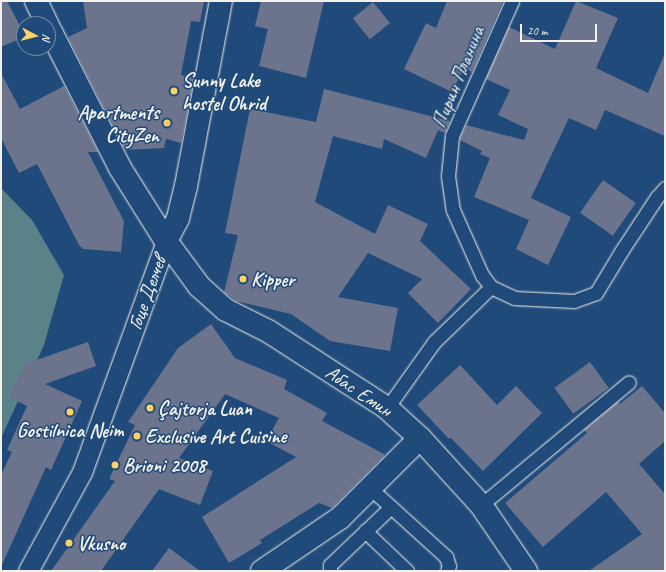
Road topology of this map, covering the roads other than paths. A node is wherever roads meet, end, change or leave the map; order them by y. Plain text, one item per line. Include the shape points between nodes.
1 (36, 1) edge
2 (221, 1) edge
3 (512, 1) edge
4 (44, 16) edge
5 (56, 41) edge
6 (665, 188) edge
7 (166, 241) junction
8 (491, 287) junction
9 (629, 382) dead end
10 (387, 408) junction
11 (420, 438) junction
12 (370, 488) junction
13 (481, 505) junction
14 (391, 507) junction
15 (366, 531) junction
16 (28, 571) edge
17 (262, 571) edge
18 (330, 571) edge
19 (407, 571) edge
20 (447, 571) edge
21 (526, 571) edge

1 - 4 street, Абас Емин
2 - 7 street, Гоце Делчев via 186,186 178,218
3 - 8 lane, Пирин Планина via 452,136 448,176 453,210 482,276
5 - 7 street, Абас Емин via 120,168
6 - 8 lane via 596,293 574,301 515,298
7 - 10 street, Абас Емин via 199,286 226,310 268,330
7 - 16 street, Гоце Делчев via 82,472
8 - 10 lane via 434,342
9 - 13 lane
10 - 11 street, Абас Емин
11 - 12 street
11 - 13 street, Абас Емин
12 - 14 lane
12 - 17 street via 340,518
13 - 21 street, Абас Емин
14 - 15 lane
14 - 20 lane via 446,557 449,566
15 - 18 lane via 330,565
15 - 19 lane

